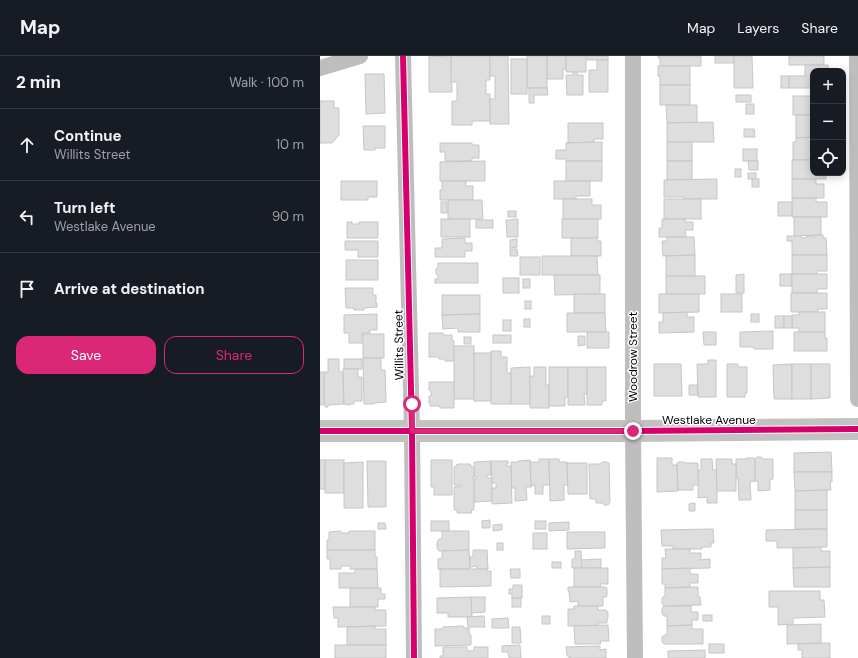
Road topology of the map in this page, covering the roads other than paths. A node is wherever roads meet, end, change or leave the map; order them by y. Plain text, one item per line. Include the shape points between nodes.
1 (360, 56) edge
2 (403, 56) edge
3 (633, 56) edge
4 (857, 56) edge
5 (320, 68) edge
6 (858, 399) edge
7 (858, 429) edge
8 (320, 431) edge
9 (412, 431) junction
10 (633, 431) junction
11 (414, 658) edge
12 (635, 658) edge

1 - 5 street
2 - 9 street, Willits Street
3 - 10 street, Woodrow Street
4 - 6 street
7 - 10 street, Westlake Avenue
8 - 9 street, Westlake Avenue
9 - 10 street, Westlake Avenue
9 - 11 street, Willits Street
10 - 12 street, Woodrow Street

